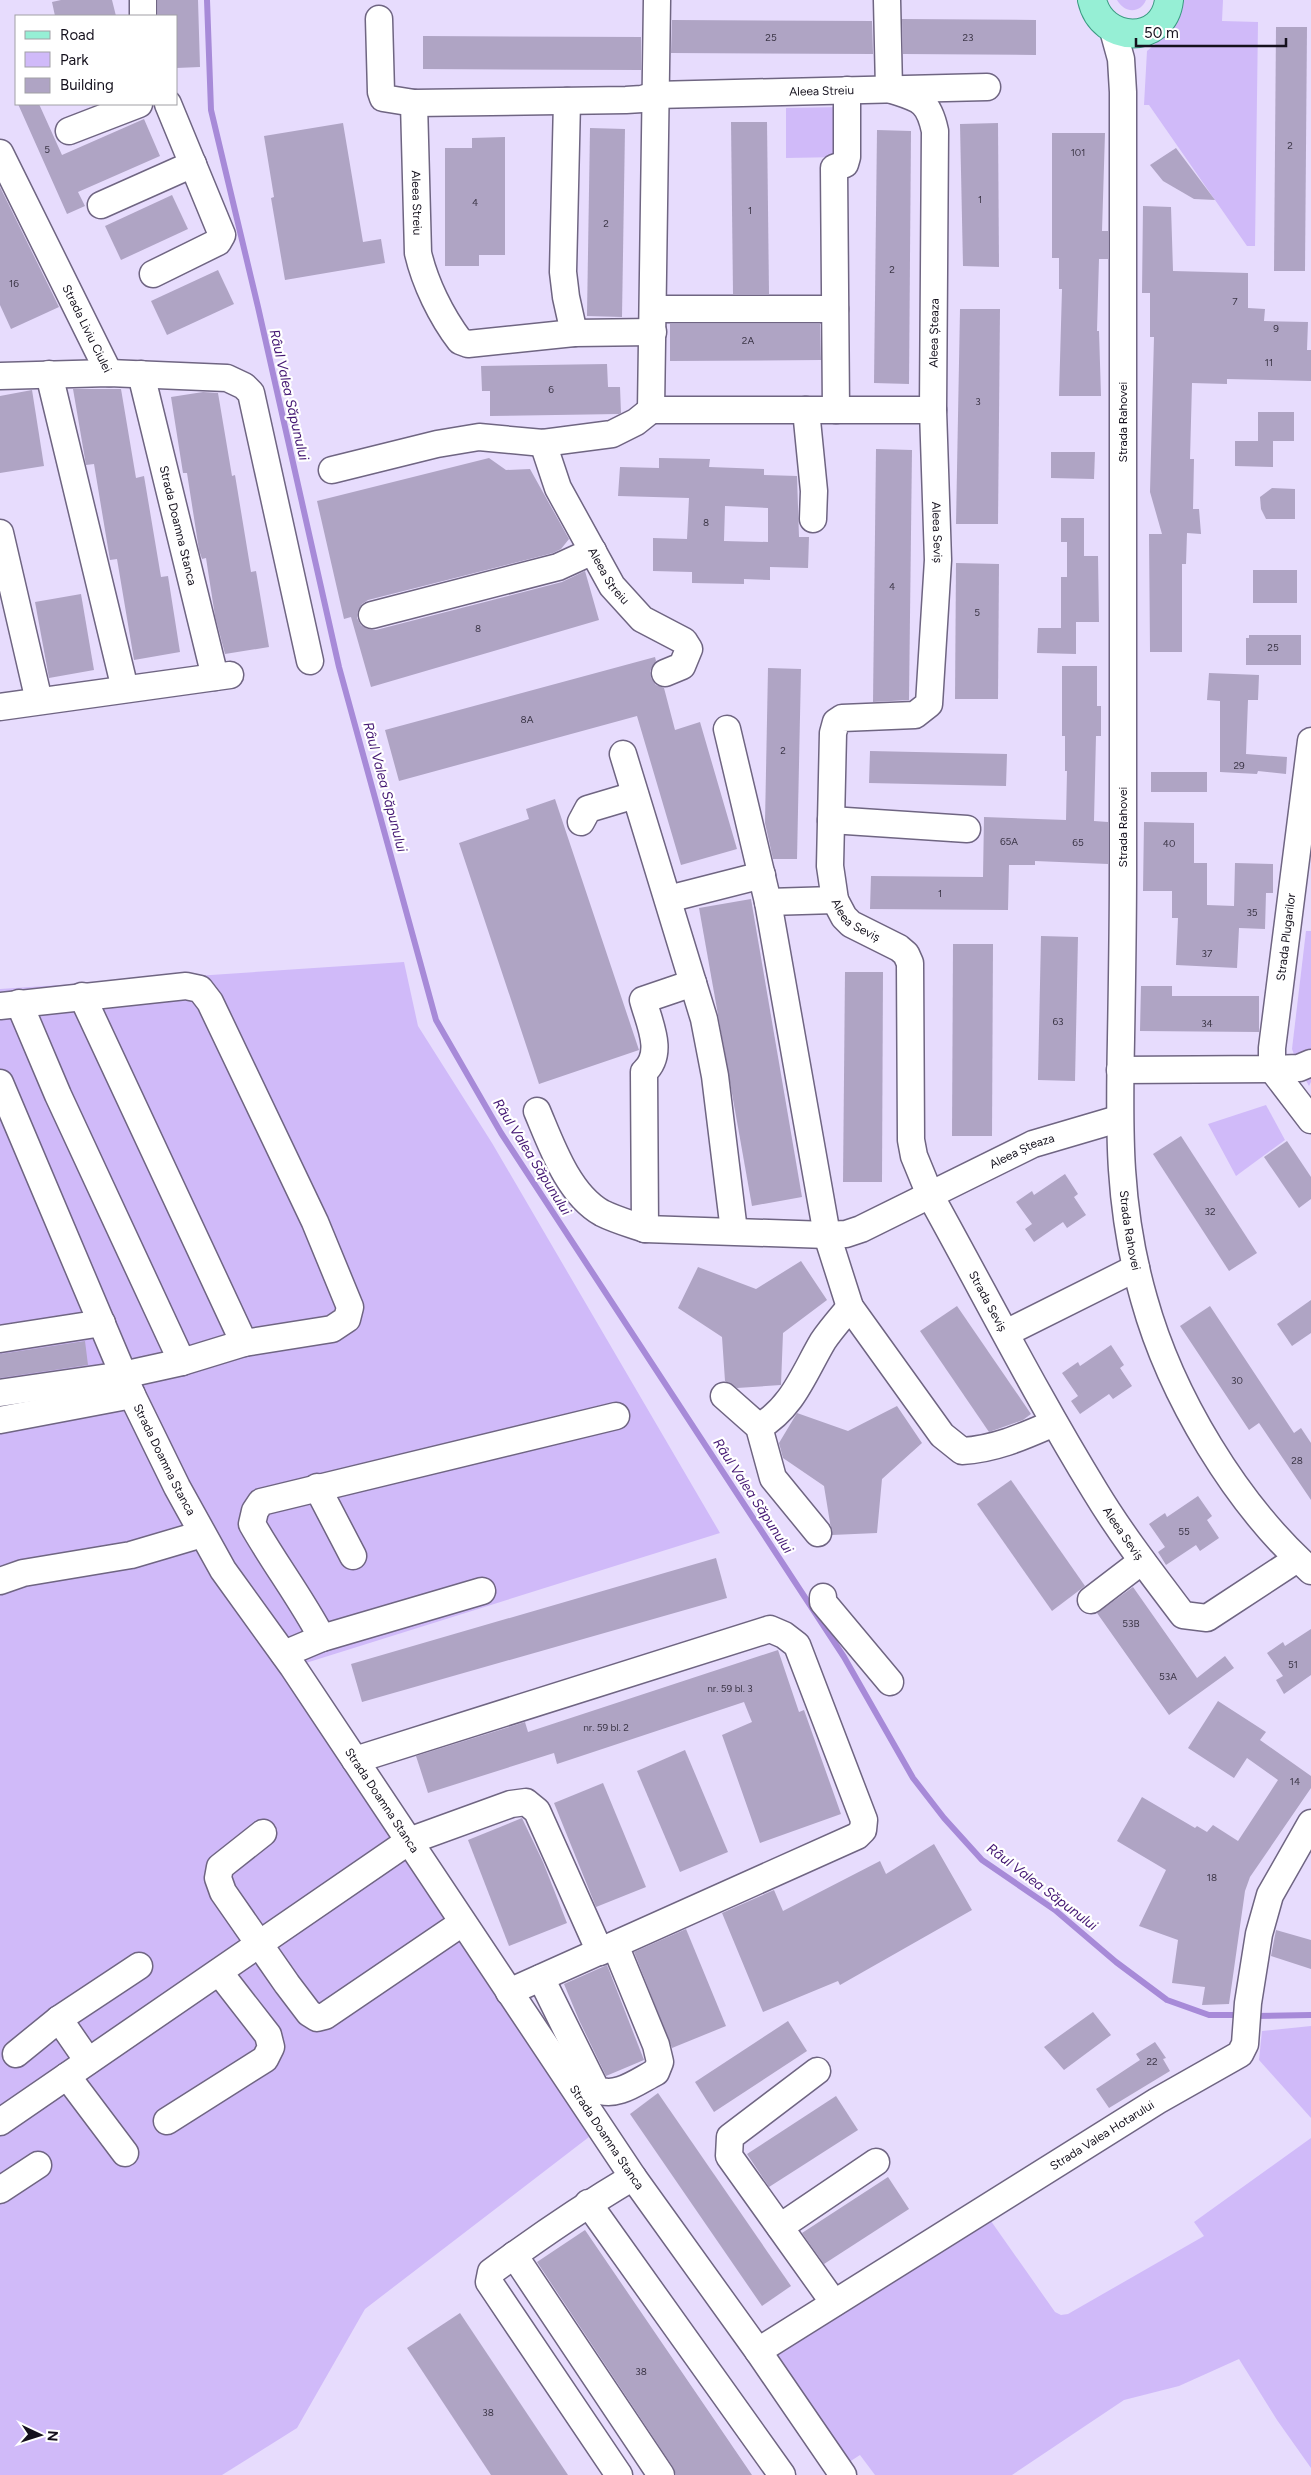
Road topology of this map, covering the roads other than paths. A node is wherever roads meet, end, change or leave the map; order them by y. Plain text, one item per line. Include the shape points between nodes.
1 (143, 0) edge
2 (657, 0) edge
3 (887, 0) edge
4 (1169, 0) edge
5 (1092, 1) edge
6 (143, 15) edge
7 (379, 19) dead end
8 (1113, 30) junction
9 (987, 87) dead end
10 (889, 89) junction
11 (847, 90) junction
12 (656, 95) junction
13 (567, 101) junction
14 (414, 103) junction
15 (136, 105) edge
16 (168, 105) edge
17 (68, 131) dead end
18 (0, 154) edge
19 (193, 164) junction
20 (101, 205) dead end
21 (153, 274) dead end
22 (835, 309) junction
23 (653, 320) junction
24 (574, 333) junction
25 (109, 373) junction
26 (50, 374) junction
27 (141, 374) junction
28 (0, 376) edge
29 (651, 410) junction
30 (806, 410) junction
31 (836, 410) junction
32 (933, 410) junction
33 (543, 443) junction
34 (332, 470) dead end
35 (813, 519) dead end
36 (0, 533) edge
37 (593, 551) junction
38 (372, 615) dead end
39 (310, 661) dead end
40 (665, 673) dead end
41 (125, 689) junction
42 (39, 701) junction
43 (0, 707) edge
44 (728, 729) dead end
45 (1311, 741) edge
46 (623, 754) dead end
47 (635, 795) junction
48 (831, 820) junction
49 (581, 822) dead end
50 (967, 828) dead end
51 (762, 876) junction
52 (668, 899) junction
53 (835, 900) junction
54 (768, 902) junction
55 (693, 983) junction
56 (82, 996) junction
57 (9, 1005) edge
58 (1311, 1063) edge
59 (1272, 1069) junction
60 (1120, 1070) junction
61 (0, 1083) edge
62 (538, 1111) dead end
63 (1118, 1119) junction
64 (1311, 1120) edge
65 (930, 1195) junction
66 (645, 1229) junction
67 (734, 1231) junction
68 (827, 1235) junction
69 (1136, 1268) junction
70 (850, 1307) junction
71 (102, 1323) junction
72 (1006, 1333) junction
73 (0, 1339) edge
74 (244, 1343) junction
75 (182, 1362) junction
76 (128, 1385) junction
77 (0, 1393) edge
78 (724, 1396) dead end
79 (616, 1416) dead end
80 (0, 1420) edge
81 (1054, 1423) junction
82 (759, 1427) junction
83 (317, 1488) junction
84 (818, 1533) dead end
85 (202, 1534) junction
86 (353, 1556) dead end
87 (1142, 1561) junction
88 (1304, 1565) edge
89 (0, 1581) edge
90 (482, 1591) dead end
91 (823, 1597) dead end
92 (1091, 1600) dead end
93 (322, 1638) junction
94 (284, 1654) junction
95 (890, 1682) dead end
96 (355, 1760) junction
97 (1311, 1823) edge
98 (263, 1834) dead end
99 (409, 1841) junction
100 (462, 1923) junction
101 (259, 1944) junction
102 (607, 1948) junction
103 (139, 1966) dead end
104 (219, 1972) junction
105 (541, 1978) junction
106 (510, 1992) junction
107 (59, 2020) junction
108 (16, 2054) dead end
109 (77, 2068) junction
110 (817, 2071) dead end
111 (167, 2121) dead end
112 (0, 2122) edge
113 (125, 2153) dead end
114 (876, 2162) dead end
115 (38, 2165) dead end
116 (633, 2177) junction
117 (0, 2190) edge
118 (588, 2203) junction
119 (780, 2227) junction
120 (514, 2255) junction
121 (834, 2303) junction
122 (758, 2351) junction
123 (619, 2475) edge
124 (661, 2475) edge
125 (782, 2475) edge
126 (843, 2475) edge

1 - 6 street
2 - 12 street
3 - 10 street
4 - 8 main road via 1165,14 1147,30 1124,33
5 - 8 main road via 1100,18
7 - 14 street via 383,98
8 - 60 street, Strada Rahovei via 1121,59 1124,110
9 - 10 street, Aleea Streiu
10 - 11 street, Aleea Streiu
10 - 32 street, Aleea Șteaza via 915,98 929,108 935,131
11 - 12 street, Aleea Streiu
11 - 22 street via 847,157 845,164 834,168
12 - 13 street, Aleea Streiu via 642,100
12 - 23 street
13 - 14 street, Aleea Streiu
13 - 24 street via 563,272
14 - 24 street, Aleea Streiu via 418,253 421,268 454,333 460,341 468,344
15 - 17 street
16 - 19 street
18 - 25 street, Strada Liviu Ciulei
19 - 20 street
19 - 21 street via 222,235 218,242
22 - 23 street, Aleea Streiu
22 - 31 street
23 - 24 street, Aleea Streiu
23 - 29 street
25 - 26 street
25 - 27 street, Strada Liviu Ciulei
26 - 28 street
26 - 41 street
27 - 39 street, Strada Liviu Ciulei via 227,378 244,386 251,394
27 - 41 street, Strada Doamna Stanca via 223,676
29 - 30 street
29 - 33 street via 612,434
30 - 31 street
30 - 35 street via 814,491
31 - 32 street
32 - 48 street, Aleea Seviș via 938,560 930,704 915,715 842,718 836,722
33 - 34 street via 479,437
33 - 37 street, Aleea Streiu via 558,488
36 - 42 street
37 - 38 street via 558,566
37 - 40 street, Aleea Streiu via 625,603 642,619 684,641 689,649 682,666
41 - 42 street, Strada Doamna Stanca
42 - 43 street, Strada Doamna Stanca
44 - 51 street
45 - 59 street, Strada Plugarilor
46 - 47 street
47 - 49 street via 588,809
47 - 52 street
48 - 50 street
48 - 53 street, Aleea Seviș via 831,878
51 - 52 street
51 - 54 street
52 - 55 street
53 - 54 street
53 - 65 street, Aleea Seviș via 851,924 899,948 910,963 911,1140
54 - 68 street
55 - 66 street via 643,1000 656,1048 655,1058 644,1072
55 - 67 street via 710,1044
56 - 57 street
56 - 74 street
56 - 74 street via 186,986 200,989 210,1002 315,1222 350,1308 347,1319 332,1330
57 - 75 street via 58,1095
58 - 59 street via 1298,1068
59 - 60 street
59 - 64 street
60 - 63 street, Strada Rahovei
61 - 71 street, Strada Doamna Stanca
62 - 66 street via 557,1159 582,1197 600,1212
63 - 65 street, Aleea Șteaza via 1033,1144
63 - 69 street, Strada Rahovei via 1123,1202
65 - 68 street via 861,1229
65 - 72 street, Strada Seviș
66 - 67 street
67 - 68 street
68 - 70 street
69 - 72 street, Strada Seviș
69 - 88 street, Strada Rahovei via 1156,1339 1196,1424 1256,1511
70 - 81 street via 942,1435 962,1451 983,1450 1006,1443
70 - 82 street via 824,1340 795,1394 772,1419
71 - 73 street
71 - 76 street, Strada Doamna Stanca
72 - 81 street, Aleea Seviș
74 - 75 street
75 - 76 street
76 - 77 street
76 - 80 street
76 - 85 street, Strada Doamna Stanca
78 - 82 street
79 - 83 street
81 - 87 street, Aleea Seviș
82 - 84 street via 773,1478
83 - 86 street
83 - 93 street via 261,1502 252,1524
85 - 89 street via 131,1555 23,1573
85 - 94 street, Strada Doamna Stanca
87 - 88 street, Aleea Seviș via 1183,1615 1207,1618
87 - 92 street
90 - 93 street
91 - 95 street via 823,1602
93 - 94 street
94 - 96 street, Strada Doamna Stanca
96 - 99 street, Strada Doamna Stanca
96 - 102 street via 770,1629 784,1635 797,1645 864,1820 863,1830 857,1836
97 - 121 street, Strada Valea Hotarului via 1270,1895 1259,1934 1245,2044 1240,2054 1157,2101
98 - 101 street via 220,1867 218,1878 223,1892
99 - 100 street, Strada Doamna Stanca
99 - 101 street
99 - 102 street via 511,1804 526,1802 537,1811
100 - 101 street via 325,2016 317,2018 309,2013
100 - 106 street, Strada Doamna Stanca
101 - 104 street
102 - 105 street
102 - 105 street via 656,2045 660,2062 656,2072 614,2093 596,2089
103 - 107 street
104 - 109 street
104 - 111 street via 268,2035 271,2047 265,2059
105 - 106 street
106 - 116 street, Strada Doamna Stanca
107 - 108 street
107 - 109 street
109 - 112 street
109 - 113 street
110 - 119 street via 730,2137 729,2156
114 - 119 street
115 - 117 street
116 - 118 street
116 - 122 street, Strada Doamna Stanca
118 - 120 street
118 - 125 street
119 - 121 street
120 - 123 street via 491,2272 489,2282
120 - 124 street
121 - 122 street, Strada Valea Hotarului
122 - 126 street, Strada Doamna Stanca

